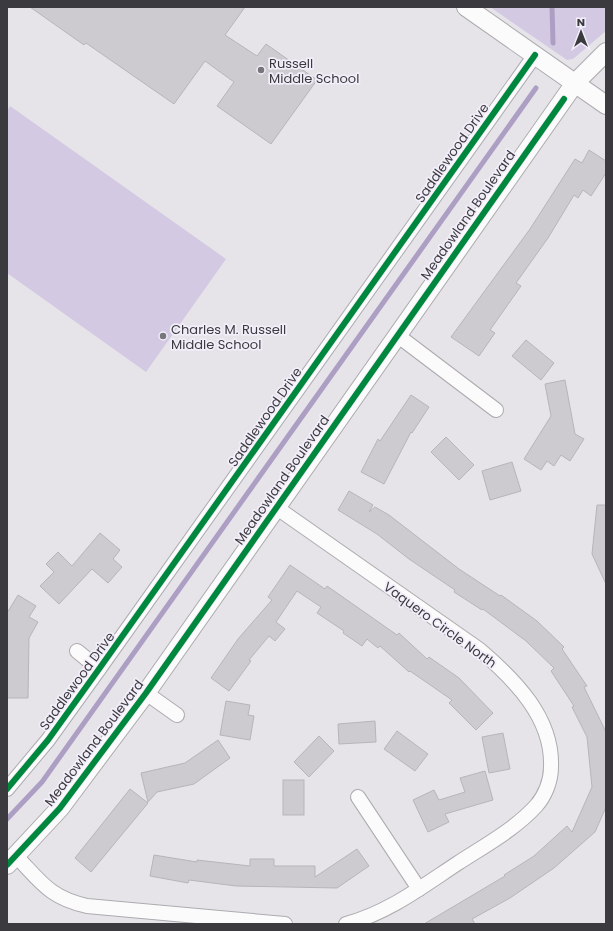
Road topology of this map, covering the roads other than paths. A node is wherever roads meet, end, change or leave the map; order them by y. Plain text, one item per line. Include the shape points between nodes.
1 (466, 7) edge
2 (606, 52) edge
3 (535, 55) junction
4 (575, 83) junction
5 (606, 105) edge
6 (396, 335) junction
7 (496, 410) dead end
8 (277, 508) junction
9 (77, 652) dead end
10 (99, 669) junction
11 (146, 693) junction
12 (177, 715) dead end
13 (7, 788) edge
14 (358, 797) dead end
15 (12, 861) edge
16 (419, 889) junction
17 (285, 924) edge
18 (346, 924) edge

1 - 3 street
2 - 4 street, Meadowland Boulevard
3 - 4 street
3 - 10 street, Saddlewood Drive
4 - 5 street
4 - 6 street, Meadowland Boulevard
6 - 7 street
6 - 8 street, Meadowland Boulevard
8 - 11 street, Meadowland Boulevard
8 - 16 street, Vaquero Circle North via 491,660 529,700 549,738 552,755 551,774 546,791 536,805 513,827
9 - 10 street, Saddlewood Drive
10 - 13 street, Saddlewood Drive via 48,740
11 - 12 street, Meadowland Boulevard
11 - 15 street, Meadowland Boulevard via 60,808
14 - 16 street
15 - 17 street via 53,894 68,902 87,906
16 - 18 street, Vaquero Circle North via 377,914

